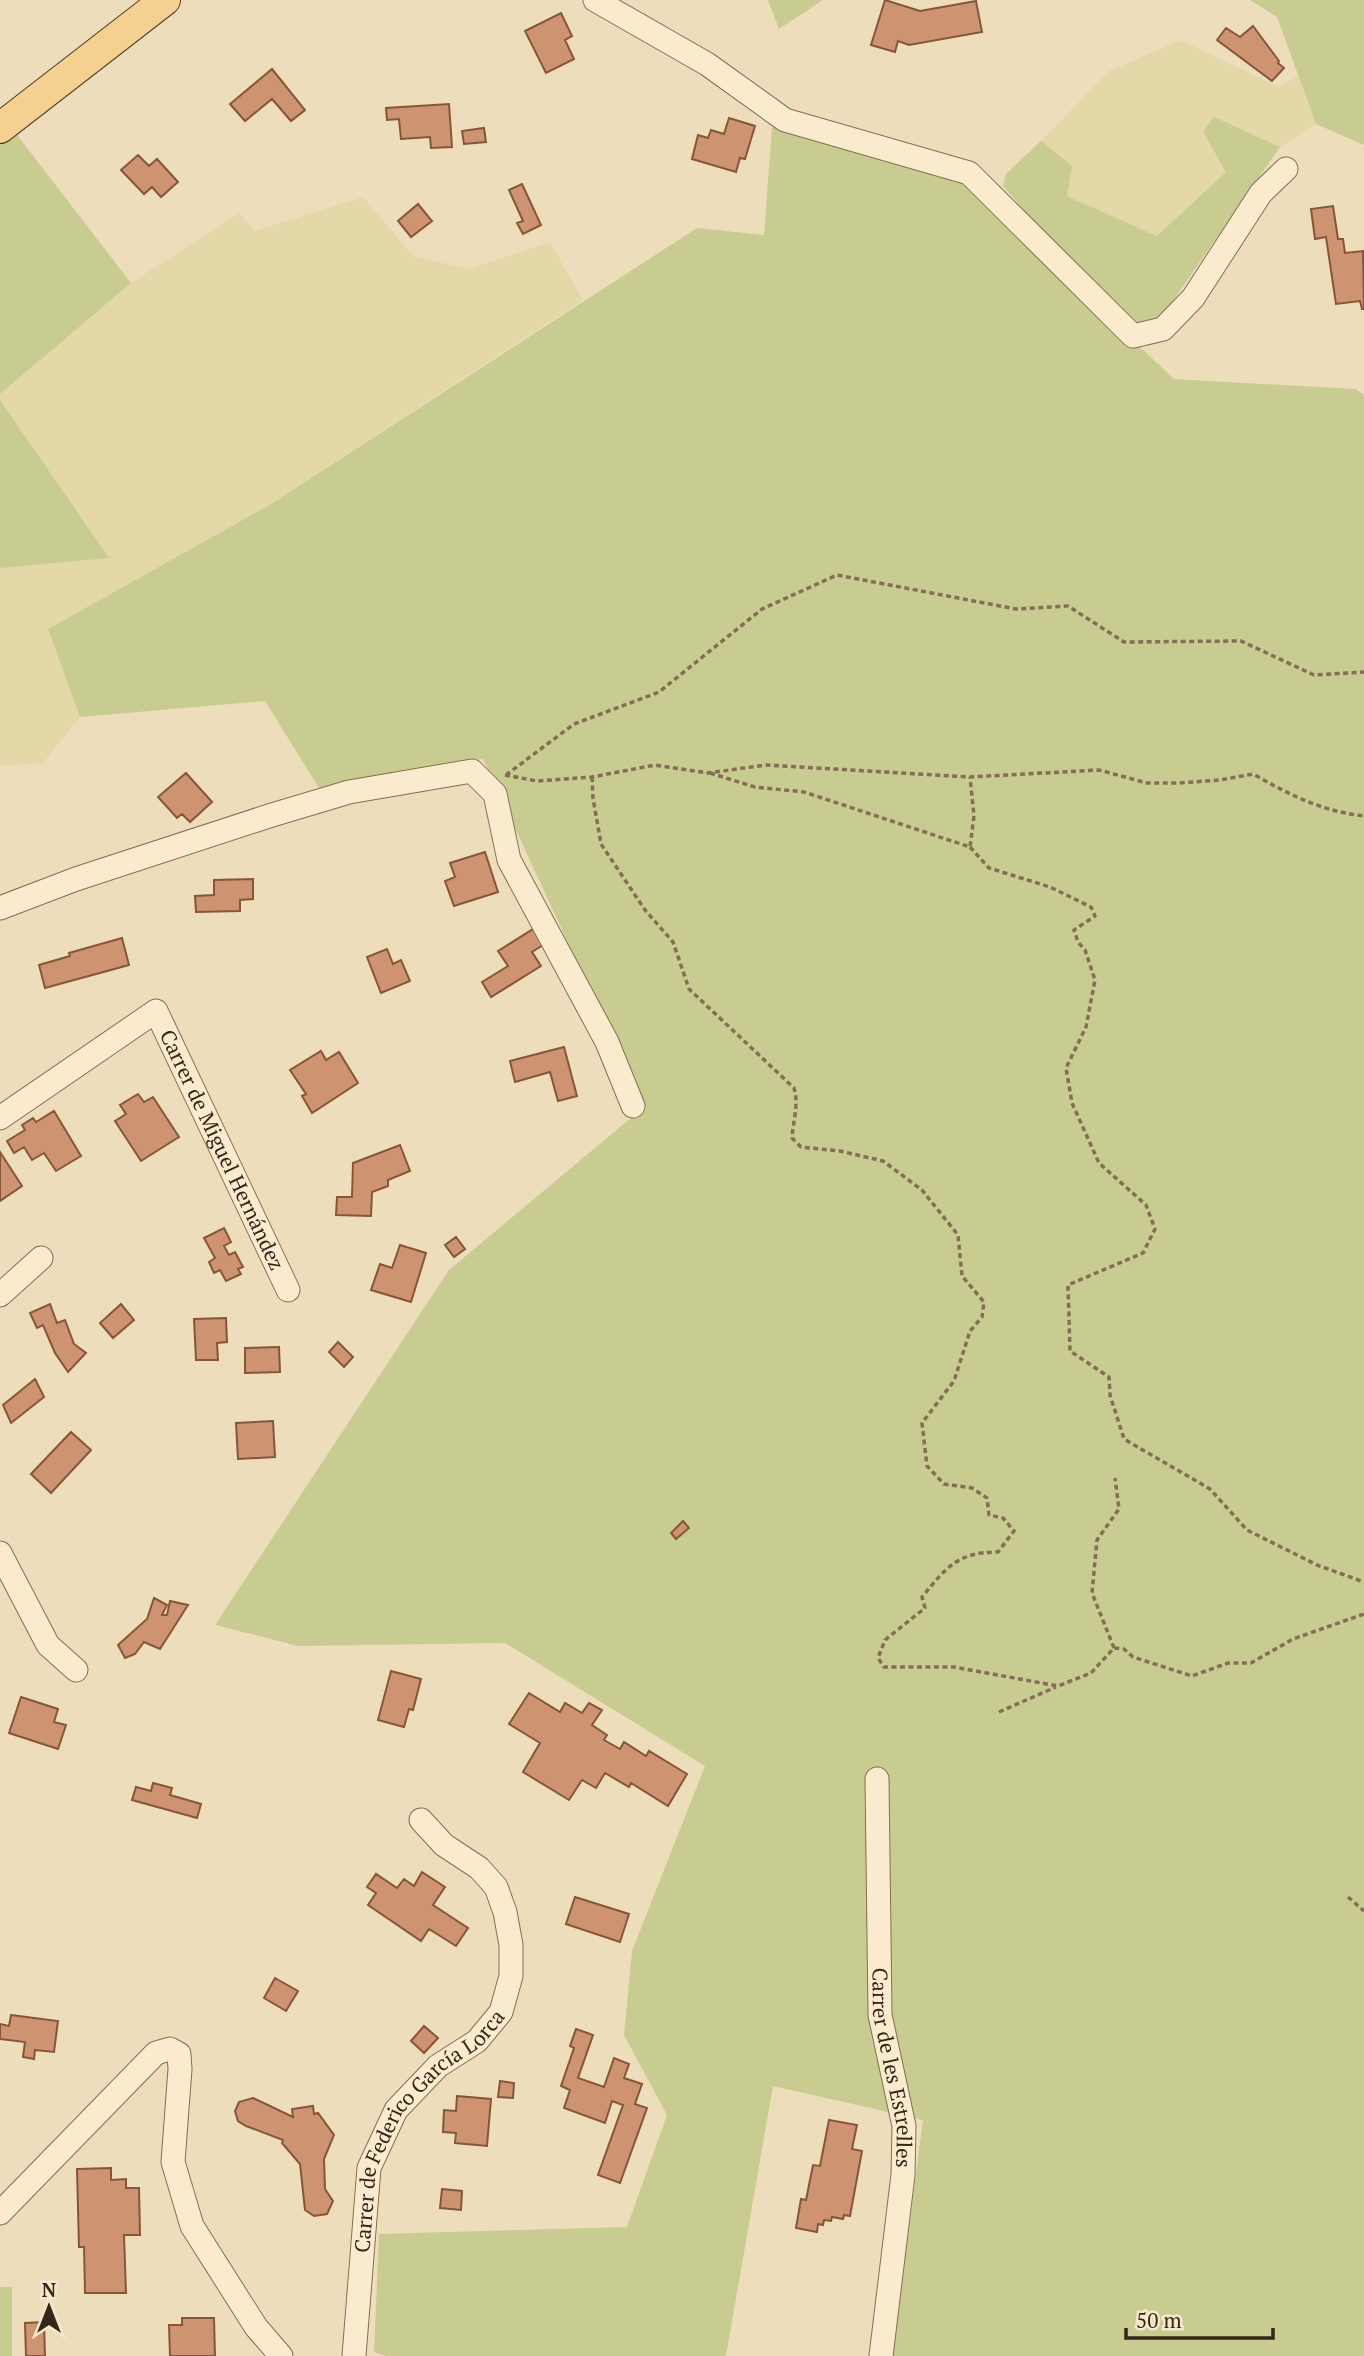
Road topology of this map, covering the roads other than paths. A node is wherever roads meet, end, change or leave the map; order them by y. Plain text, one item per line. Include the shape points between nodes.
1 (165, 0) edge
2 (595, 0) edge
3 (0, 128) edge
4 (1286, 169) dead end
5 (0, 908) edge
6 (633, 1106) dead end
7 (0, 1118) edge
8 (41, 1258) dead end
9 (288, 1290) dead end
10 (0, 1295) edge
11 (0, 1553) edge
12 (76, 1670) dead end
13 (877, 1779) dead end
14 (421, 1820) dead end
15 (0, 2213) edge
16 (281, 2356) edge
17 (354, 2356) edge
18 (881, 2356) edge

1 - 3 main road
2 - 4 street via 707,64 785,120 969,173 1133,336 1163,329 1193,298 1261,193
5 - 6 street via 114,866 349,792 472,771 495,794 509,860 607,1042
7 - 9 street, Carrer de Miguel Hernández via 156,1011
8 - 10 street
11 - 12 street via 48,1645
13 - 18 street, Carrer de les Estrelles via 880,2015 904,2126 904,2175
14 - 17 street, Carrer de Federico García Lorca via 496,1887 511,1945 511,1976 501,2012 477,2041 438,2066 396,2110 369,2168
15 - 16 street via 156,2053 170,2049 179,2054 180,2069 173,2162 192,2226 256,2327

